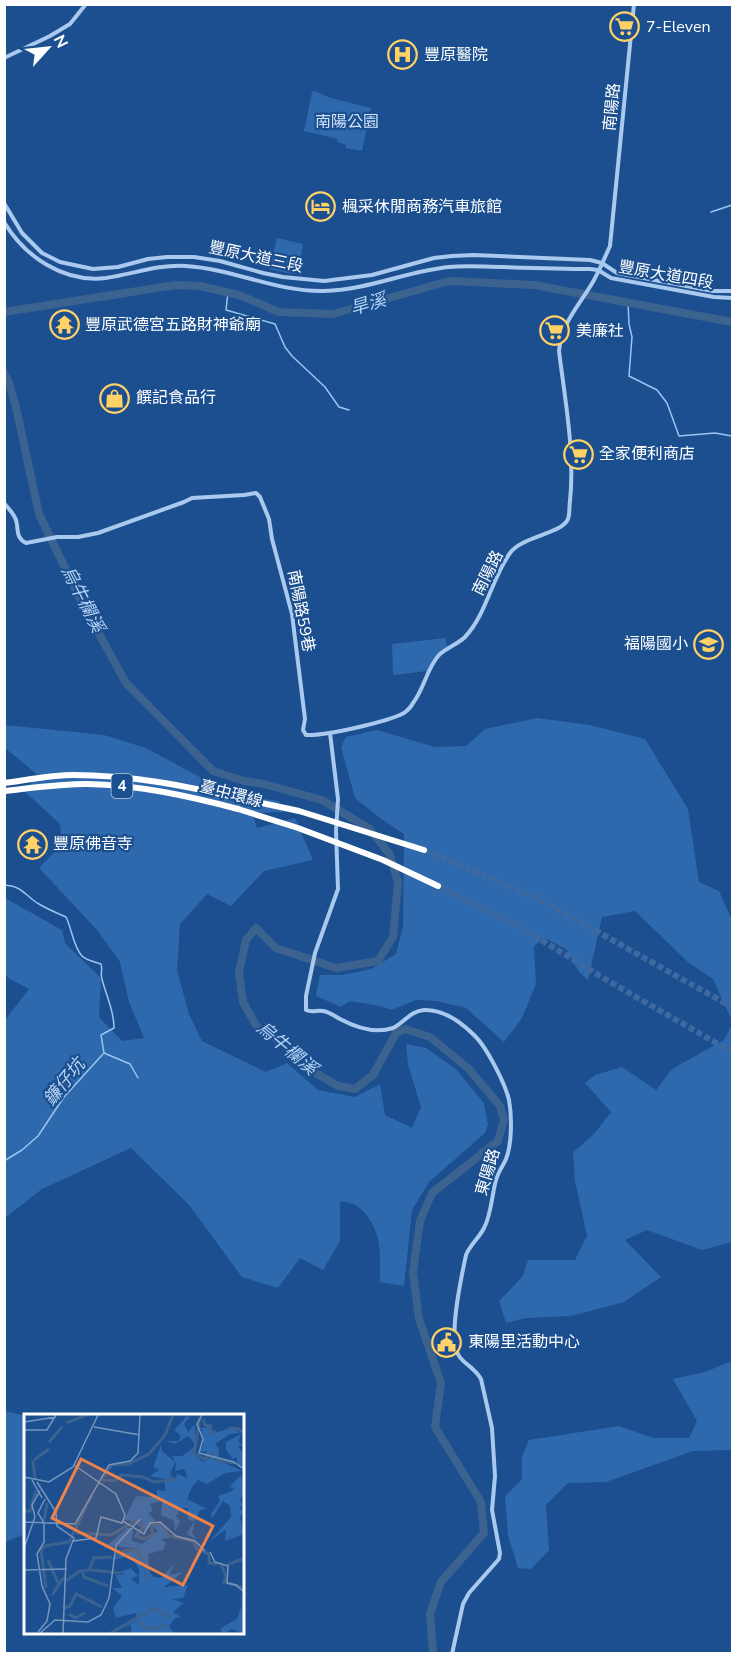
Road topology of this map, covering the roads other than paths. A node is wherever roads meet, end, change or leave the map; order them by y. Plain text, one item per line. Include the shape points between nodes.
1 (86, 4) edge
2 (634, 4) edge
3 (4, 58) edge
4 (4, 203) edge
5 (4, 222) edge
6 (602, 263) junction
7 (598, 270) junction
8 (732, 291) edge
9 (732, 298) edge
10 (4, 503) edge
11 (330, 733) junction
12 (4, 783) edge
13 (4, 791) edge
14 (424, 850) tunnel mouth
15 (438, 886) tunnel mouth
16 (452, 1653) edge

1 - 3 street via 70,24
2 - 6 street, 南陽路 via 610,246
4 - 6 street, 豐原大道三段 via 22,233 42,253 60,262 93,269 167,257 194,257 283,277 324,281 372,275 452,256
5 - 7 street, 豐原大道三段 via 16,240 38,260 70,275 93,278 182,266 206,268 288,289 324,291 354,289 448,267
6 - 7 street, 南陽路
6 - 8 street, 豐原大道四段 via 617,273
7 - 9 street, 豐原大道四段 via 611,278
7 - 11 street, 南陽路 via 563,331 559,351 572,473 568,518 563,526 511,551 465,637 439,656 409,709 394,717
10 - 11 street, 南陽路59巷 via 16,520 18,536 26,543 99,533 192,498 256,493 269,519 292,614 305,719 303,730 306,735
11 - 16 street, 東陽路 via 338,791 338,889 315,953 306,1010 323,1011 350,1024 380,1030 395,1027 424,1010 447,1015 482,1043 510,1108 507,1159 497,1176 485,1227 466,1255 454,1337 458,1356 481,1379 492,1428 492,1510 500,1552 499,1559 463,1604
12 - 14 highway, 臺中環線 / 4, bridge via 75,775 182,785 299,811
13 - 15 highway, 臺中環線 / 4, bridge via 89,784 182,795 298,828

